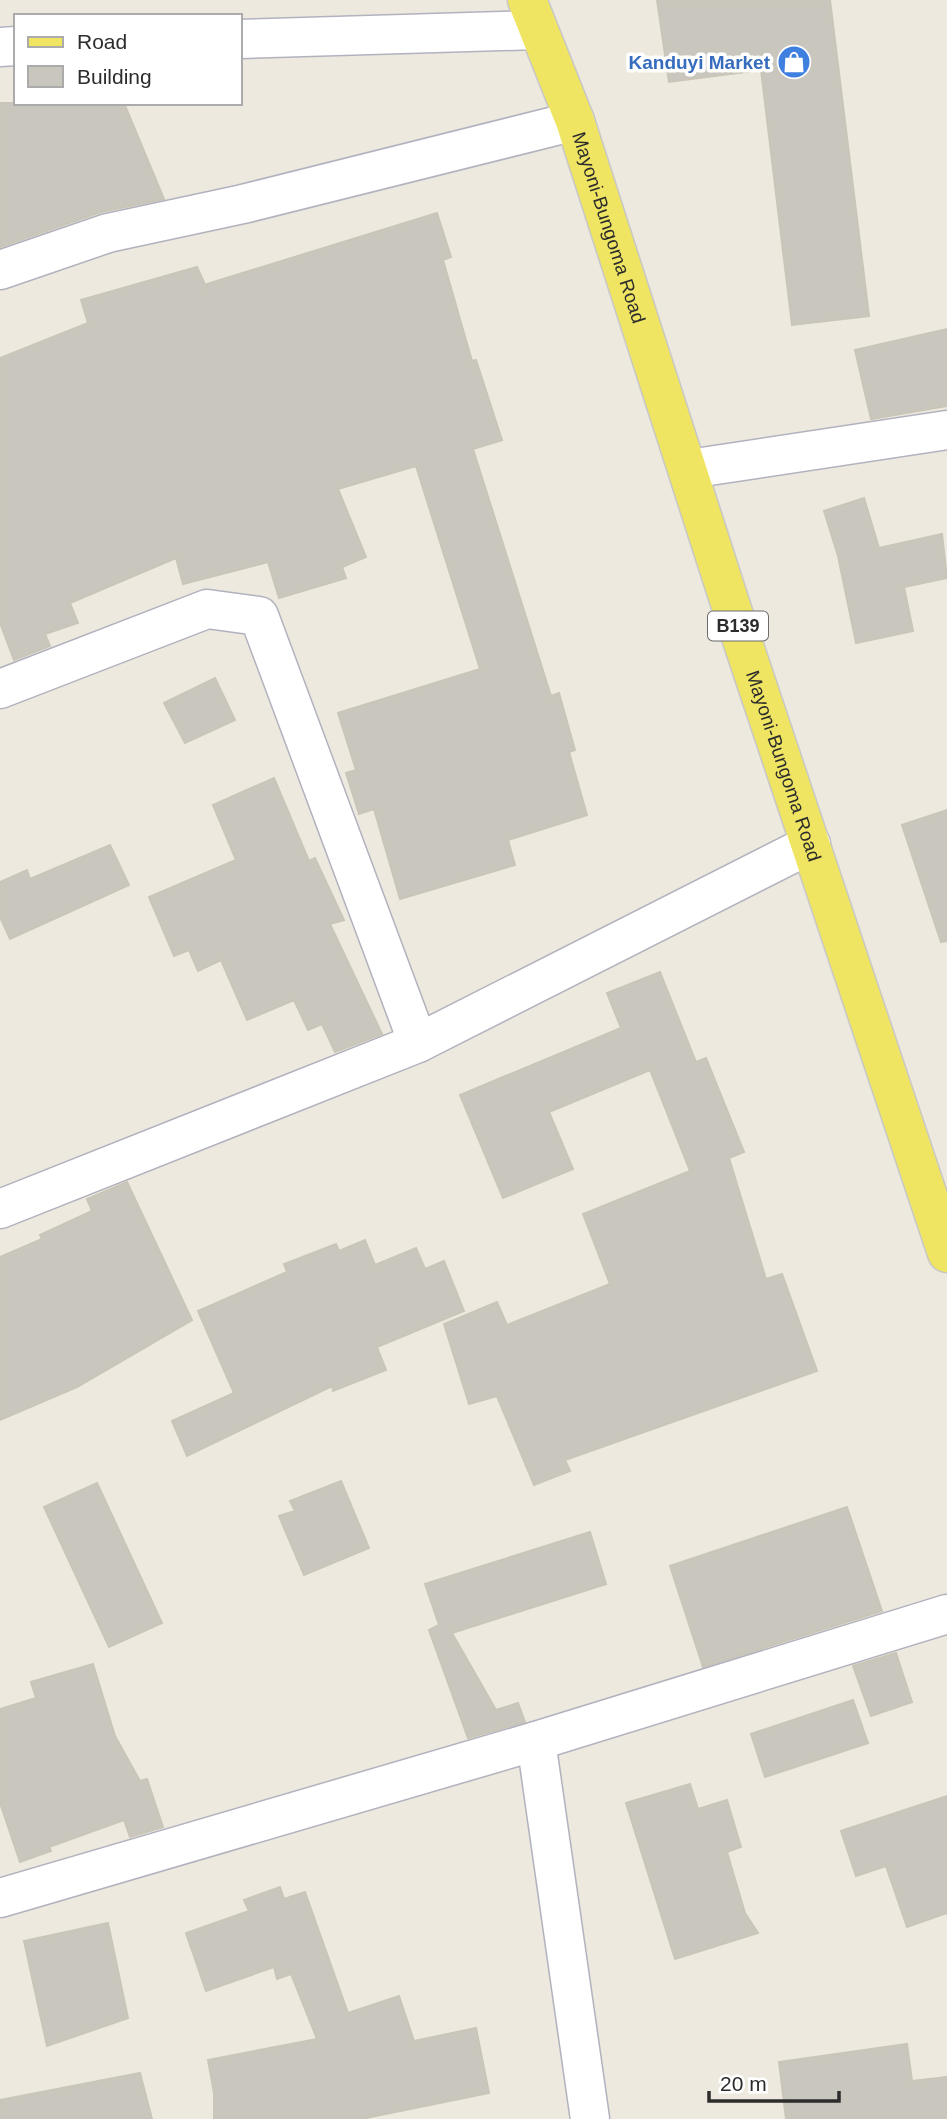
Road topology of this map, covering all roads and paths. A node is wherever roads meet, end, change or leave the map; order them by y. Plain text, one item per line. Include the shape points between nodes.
1 (533, 15) edge
2 (242, 39) edge
3 (575, 121) junction
4 (0, 270) edge
5 (947, 430) edge
6 (689, 468) junction
7 (0, 689) edge
8 (811, 844) junction
9 (418, 1043) junction
10 (0, 1209) edge
11 (947, 1253) edge
12 (947, 1614) edge
13 (536, 1741) junction
14 (0, 1898) edge
15 (590, 2119) edge

1 - 2 street
1 - 3 main road, Mayoni-Bungoma Road / B139
3 - 4 street via 108,233
3 - 6 main road, Mayoni-Bungoma Road / B139
5 - 6 street
6 - 8 main road, Mayoni-Bungoma Road / B139
7 - 9 street via 207,609 259,616
8 - 9 street
8 - 11 main road, Mayoni-Bungoma Road / B139
9 - 10 street
12 - 13 street
13 - 14 street
13 - 15 street

